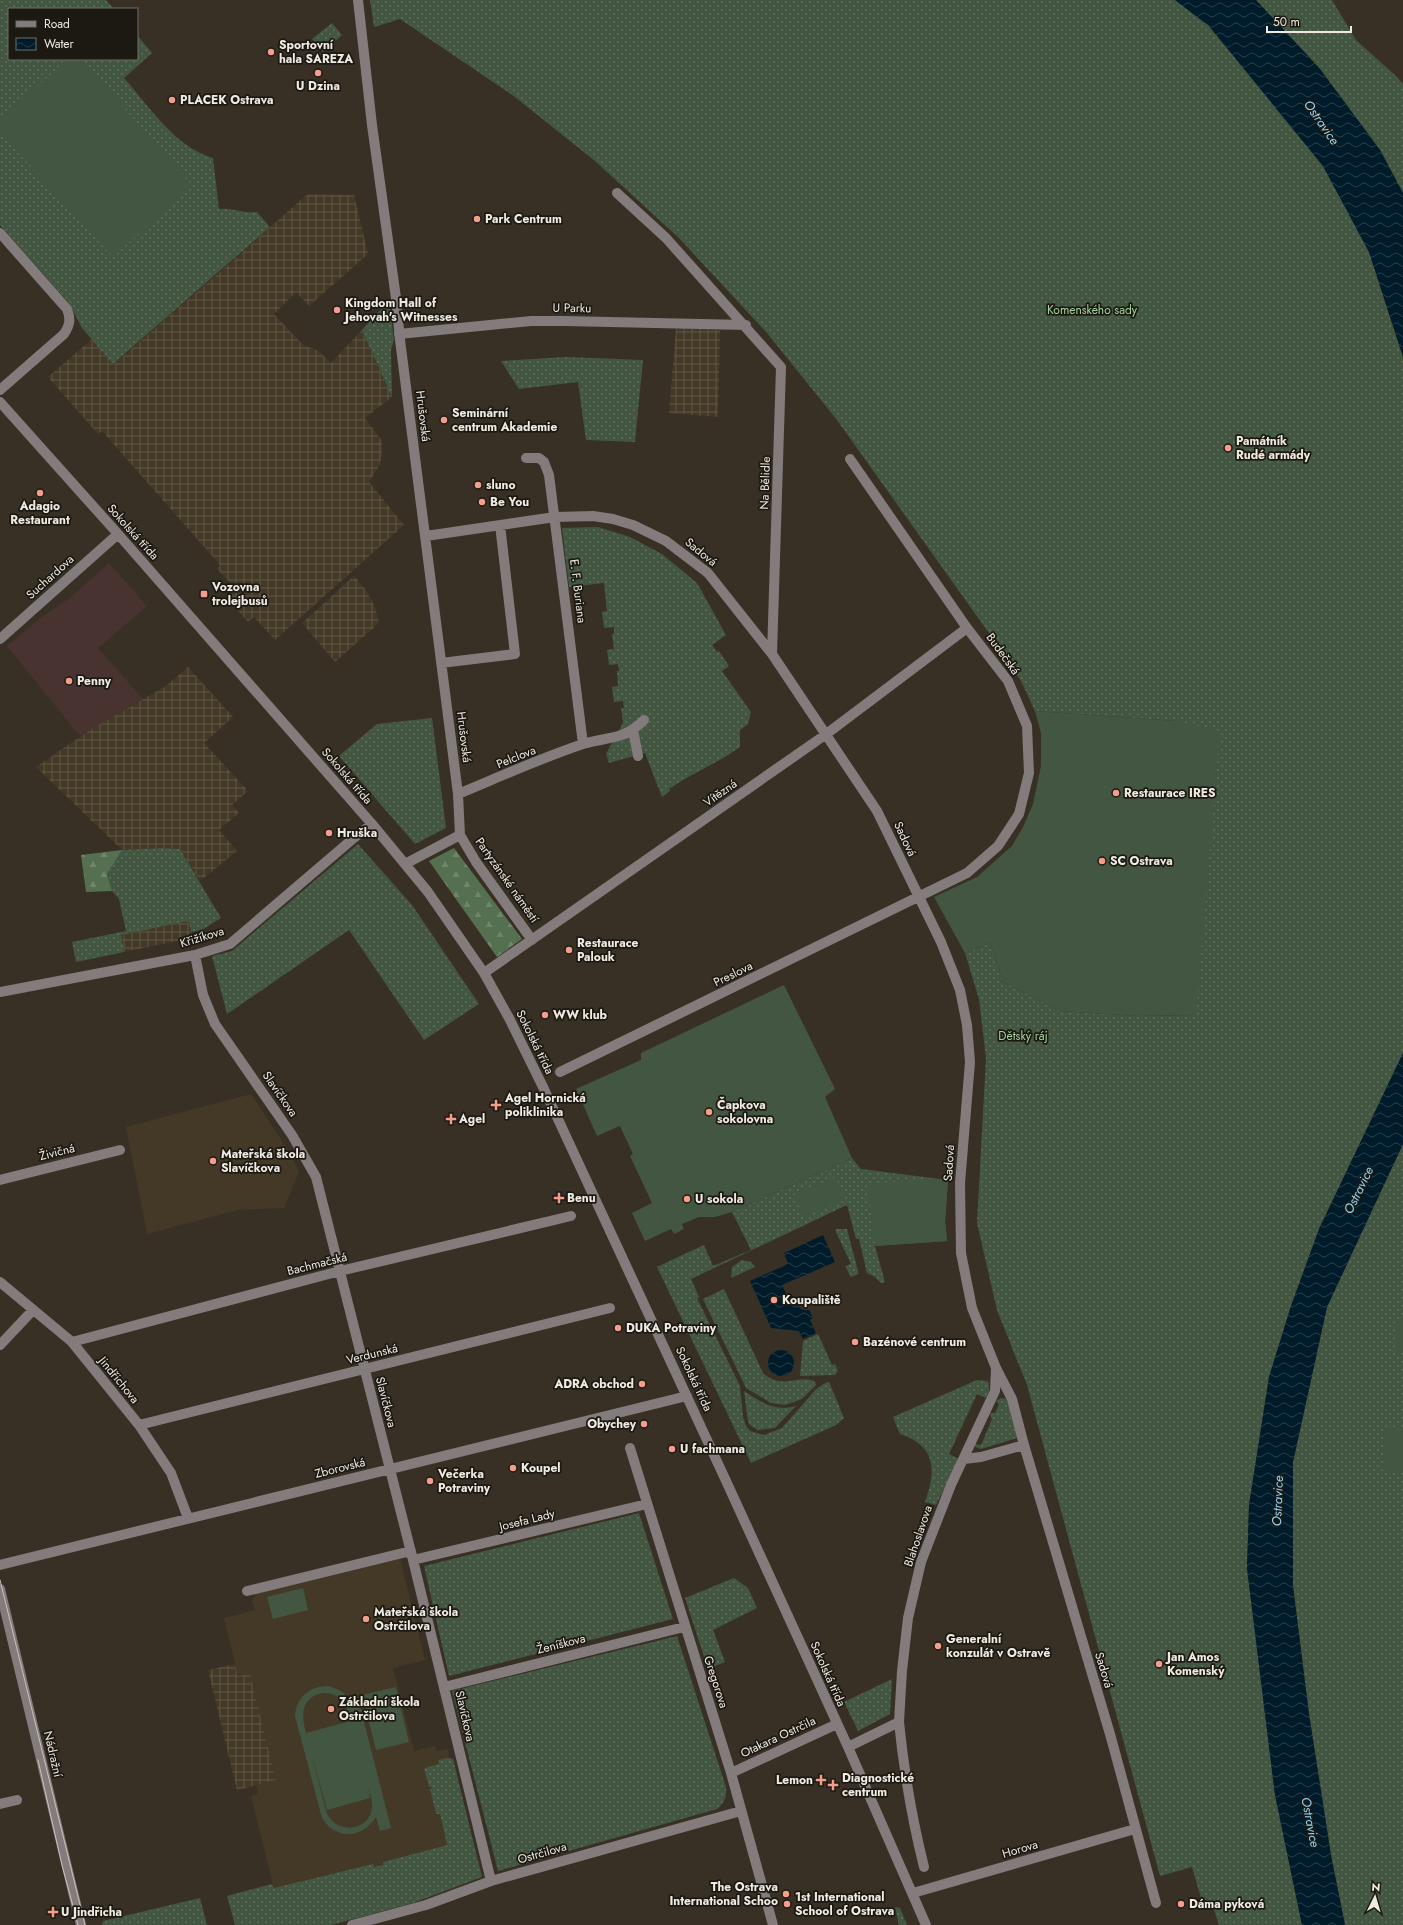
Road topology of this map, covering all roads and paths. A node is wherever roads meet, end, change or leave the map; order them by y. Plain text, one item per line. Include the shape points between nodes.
1 (358, 0) edge
2 (617, 193) dead end
3 (0, 233) edge
4 (746, 325) junction
5 (399, 334) junction
6 (0, 390) edge
7 (0, 402) edge
8 (526, 458) dead end
9 (850, 458) dead end
10 (555, 517) junction
11 (500, 525) junction
12 (118, 534) junction
13 (426, 536) junction
14 (967, 628) junction
15 (0, 639) edge
16 (772, 654) junction
17 (442, 663) junction
18 (644, 720) dead end
19 (633, 730) junction
20 (825, 736) junction
21 (584, 744) junction
22 (638, 756) dead end
23 (458, 794) junction
24 (372, 824) junction
25 (460, 835) junction
26 (405, 864) junction
27 (918, 897) junction
28 (532, 940) junction
29 (195, 955) junction
30 (484, 973) junction
31 (0, 992) edge
32 (560, 1072) dead end
33 (120, 1150) dead end
34 (0, 1180) edge
35 (571, 1216) dead end
36 (340, 1271) junction
37 (0, 1282) edge
38 (610, 1308) dead end
39 (33, 1310) junction
40 (72, 1342) junction
41 (0, 1345) edge
42 (996, 1368) junction
43 (364, 1369) junction
44 (687, 1396) junction
45 (140, 1425) junction
46 (1024, 1445) junction
47 (630, 1448) dead end
48 (964, 1459) junction
49 (390, 1470) junction
50 (647, 1504) junction
51 (188, 1518) junction
52 (412, 1556) junction
53 (0, 1565) edge
54 (0, 1589) edge
55 (247, 1591) dead end
56 (684, 1626) junction
57 (444, 1687) junction
58 (900, 1722) junction
59 (837, 1724) junction
60 (848, 1747) junction
61 (731, 1773) junction
62 (18, 1800) dead end
63 (0, 1804) edge
64 (741, 1811) junction
65 (1135, 1829) junction
66 (924, 1867) dead end
67 (491, 1881) junction
68 (913, 1893) junction
69 (1156, 1903) dead end
70 (82, 1925) edge
71 (352, 1925) edge
72 (773, 1925) edge
73 (926, 1925) edge

1 - 5 street, Hrušovská
2 - 4 street, Na Bělidle via 666,238
3 - 6 street via 67,309 70,316 69,326 64,334
4 - 5 street, U Parku via 551,321
4 - 16 street, Na Bělidle via 782,367
5 - 13 street, Hrušovská
7 - 12 street, Sokolská třída
8 - 10 street, E. F. Buriana via 539,458 544,462 549,475
9 - 14 street, Budečská
10 - 11 street, Sadová
10 - 16 street, Sadová via 593,516 613,519 633,525 666,541 708,573
10 - 21 street, E. F. Buriana
11 - 13 street, Sadová
11 - 17 street via 515,654
12 - 15 street, Suchardova
12 - 24 street, Sokolská třída
13 - 17 street, Hrušovská
14 - 20 street, Vítězná
14 - 27 street, Budečská via 1008,682 1027,726 1027,785 1019,814 998,846 967,873
16 - 20 street, Sadová
17 - 23 street, Hrušovská
18 - 19 street
19 - 21 street
19 - 22 street
20 - 27 street, Sadová via 878,811
20 - 28 street, Vítězná
21 - 23 street, Pelclova
23 - 25 street, Hrušovská
24 - 26 street, Sokolská třída
24 - 29 street, Křižíkova via 230,944
25 - 26 street
25 - 28 street, Partyzánské náměstí via 476,862
26 - 30 street, Sokolská třída via 444,914
27 - 32 street, Preslova
27 - 42 street, Sadová via 957,983 967,1025 970,1062 960,1183 961,1253 972,1308
28 - 30 street, Vítězná
29 - 31 street, Křižíkova
29 - 36 street, Slavíčkova via 203,995 215,1024 292,1135 316,1177
30 - 44 street, Sokolská třída via 544,1090
33 - 34 street, Živičná
35 - 36 street, Bachmačská
36 - 40 street, Bachmačská
36 - 43 street, Slavíčkova
37 - 39 street, Jindřichova
38 - 43 street, Verdunská
39 - 40 street, Jindřichova
39 - 41 street
40 - 45 street, Jindřichova
42 - 46 street, Sadová via 1012,1399
42 - 48 street, Blahoslavova via 995,1391
43 - 45 street, Verdunská
43 - 49 street, Slavíčkova
44 - 49 street, Zborovská
44 - 59 street, Sokolská třída
45 - 51 street, Jindřichova via 171,1473
46 - 48 street
46 - 65 street, Sadová via 1110,1734
47 - 50 street, Gregorova
48 - 58 street, Blahoslavova via 922,1562 909,1611 902,1671
49 - 51 street, Zborovská
49 - 52 street, Slavíčkova
50 - 52 street, Josefa Lady
50 - 56 street, Gregorova
51 - 53 street, Zborovská
52 - 55 street, Josefa Lady
52 - 57 street, Slavíčkova
54 - 70 street, Nádražní
56 - 57 street, Ženíškova
56 - 61 street, Gregorova
57 - 67 street, Slavíčkova
58 - 60 street
58 - 66 street, Blahoslavova via 905,1777
59 - 60 street, Sokolská třída
59 - 61 street, Otakara Ostrčila
60 - 68 street, Sokolská třída
61 - 64 street, Gregorova
62 - 63 street
64 - 67 street, Ostrčilova
64 - 72 street, Gregorova
65 - 68 street, Horova
65 - 69 street, Sadová
67 - 71 street, Ostrčilova via 426,1905
68 - 73 street, Sokolská třída

